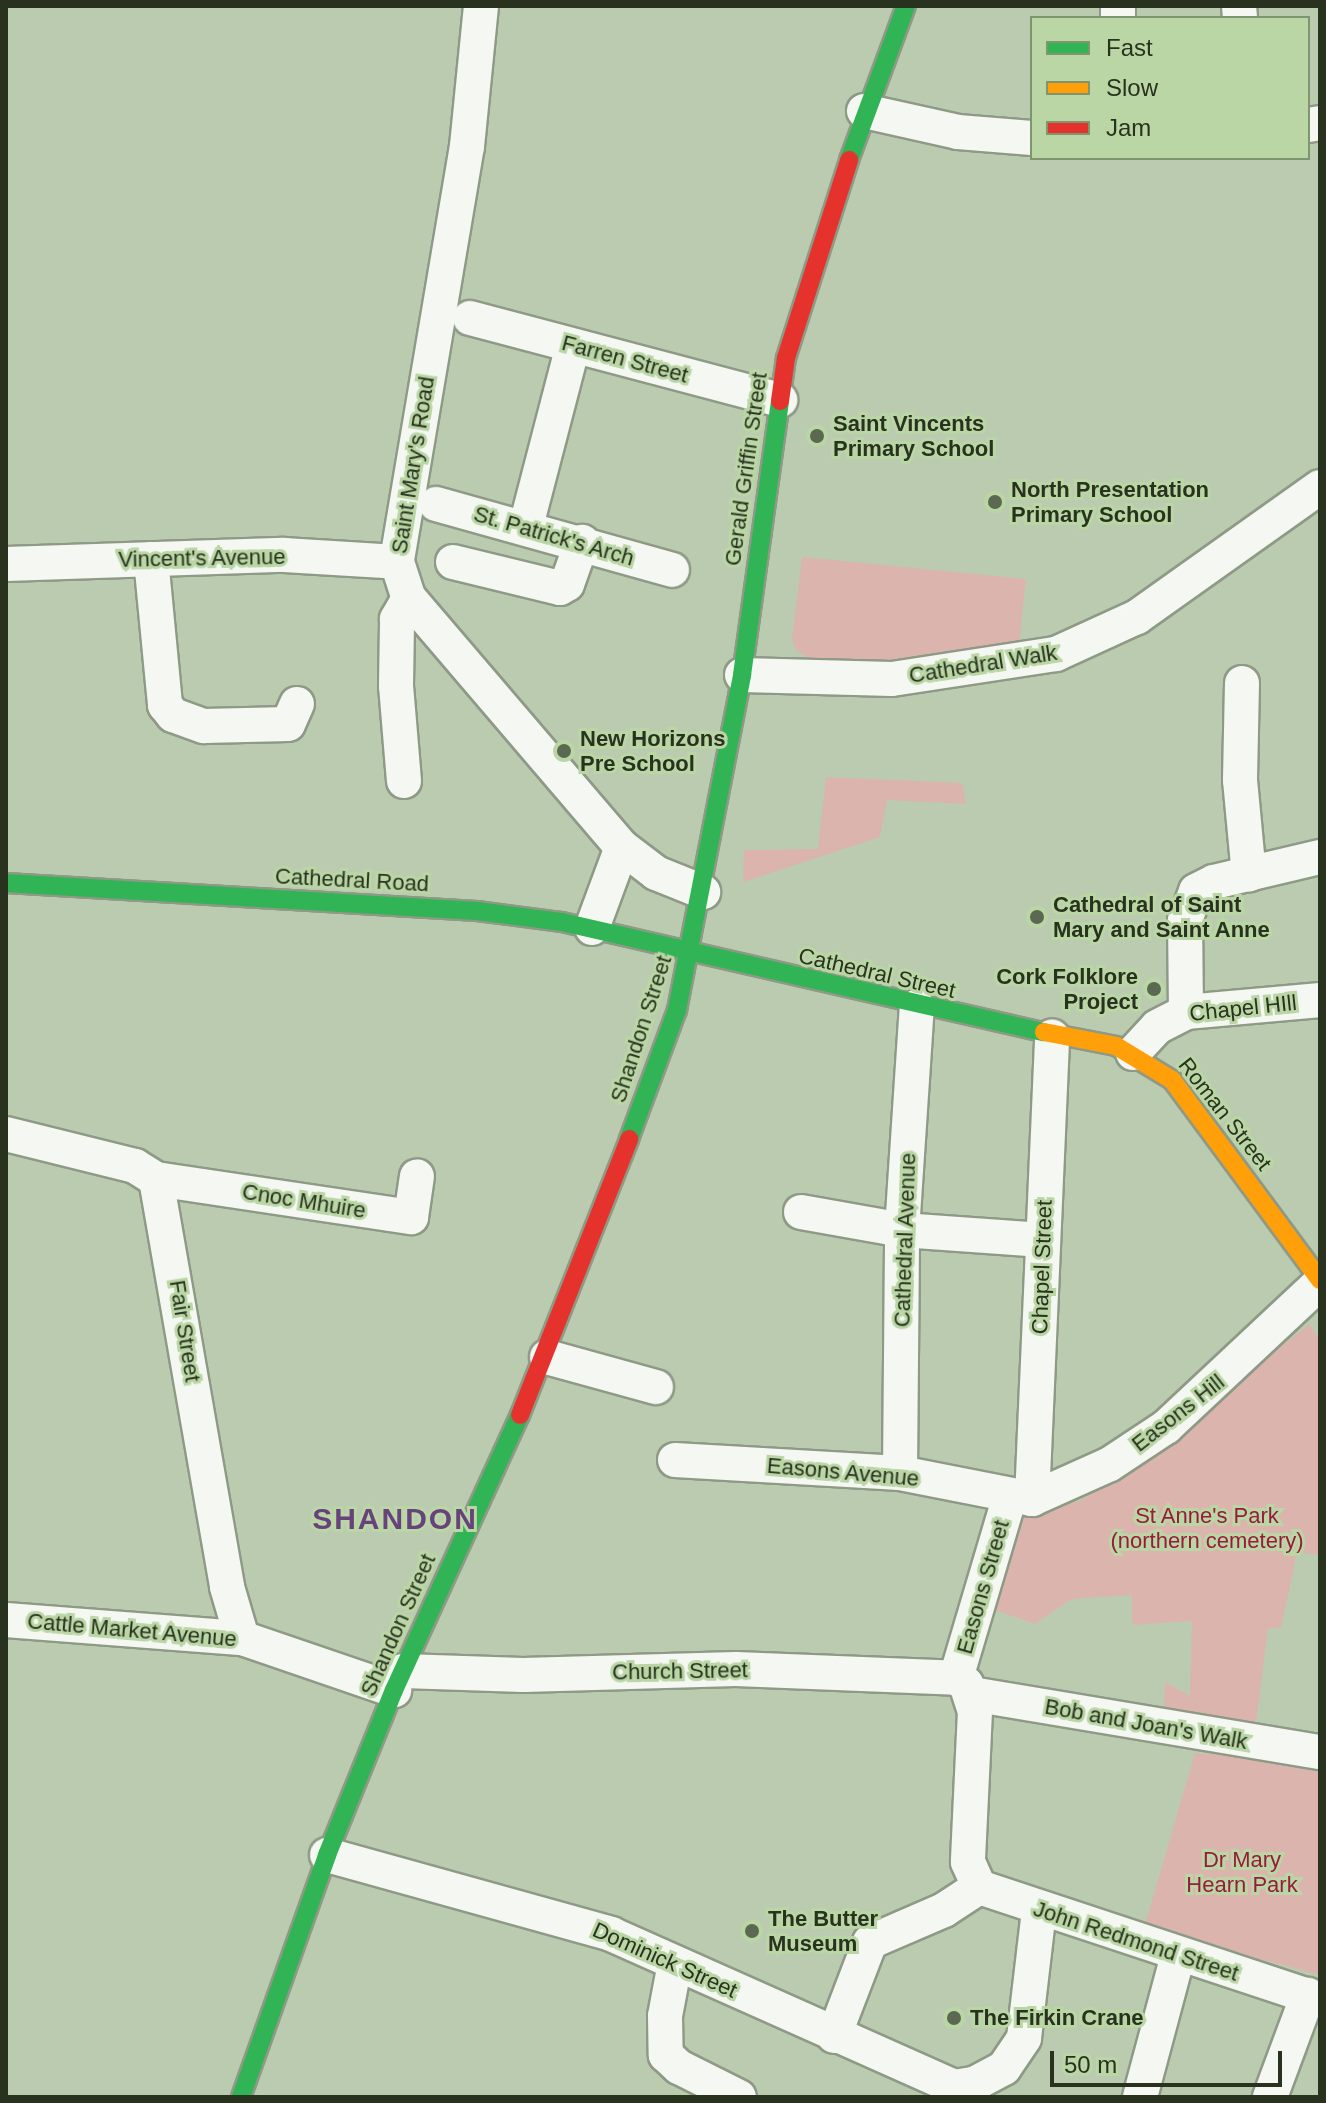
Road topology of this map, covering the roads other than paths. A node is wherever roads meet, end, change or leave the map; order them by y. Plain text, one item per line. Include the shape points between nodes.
1 (481, 6) edge
2 (906, 6) edge
3 (864, 111) junction
4 (1030, 138) edge
5 (470, 318) dead end
6 (573, 346) junction
7 (780, 400) junction
8 (1320, 487) edge
9 (436, 504) dead end
10 (526, 526) junction
11 (582, 542) junction
12 (151, 559) junction
13 (397, 562) junction
14 (453, 562) dead end
15 (6, 564) edge
16 (672, 570) dead end
17 (409, 598) junction
18 (742, 675) junction
19 (1242, 683) dead end
20 (292, 714) dead end
21 (404, 781) dead end
22 (622, 847) junction
23 (1320, 857) edge
24 (1249, 875) junction
25 (6, 883) edge
26 (703, 892) junction
27 (592, 928) junction
28 (691, 953) junction
29 (1320, 1000) edge
30 (917, 1007) junction
31 (1186, 1012) junction
32 (1052, 1036) junction
33 (1133, 1053) junction
34 (6, 1134) edge
35 (417, 1176) dead end
36 (156, 1179) junction
37 (801, 1212) dead end
38 (902, 1230) junction
39 (1043, 1240) junction
40 (1320, 1282) edge
41 (547, 1357) junction
42 (656, 1387) dead end
43 (675, 1460) dead end
44 (900, 1473) junction
45 (1021, 1497) junction
46 (6, 1620) edge
47 (242, 1638) junction
48 (398, 1681) junction
49 (964, 1686) junction
50 (1320, 1752) edge
51 (327, 1855) junction
52 (974, 1874) junction
53 (1039, 1910) junction
54 (1178, 1955) junction
55 (675, 1963) junction
56 (1314, 1998) edge
57 (834, 2036) junction
58 (903, 2084) edge
59 (980, 2090) edge
60 (241, 2097) edge
61 (739, 2097) edge
62 (1140, 2097) edge
63 (1270, 2097) edge

1 - 13 street, Saint Mary's Road via 462,184
2 - 3 main road, Gerald Griffin Street
3 - 4 street via 958,132
3 - 7 main road, Gerald Griffin Street via 786,358
5 - 6 street, Farren Street
6 - 7 street, Farren Street
6 - 10 street
7 - 18 main road, Gerald Griffin Street
8 - 18 street, Cathedral Walk via 1137,617 1056,654 892,679
9 - 10 street, St. Patrick's Arch
10 - 11 street, St. Patrick's Arch
11 - 14 street via 567,584 560,588
11 - 16 street, St. Patrick's Arch
12 - 13 street, Vincent's Avenue via 284,555
12 - 15 street, Vincent's Avenue
12 - 20 street via 165,705 173,715 204,726
13 - 17 street, Saint Mary's Road
17 - 21 street via 397,619 398,743
17 - 22 street, Saint Mary's Road
18 - 26 main road, Gerald Griffin Street
19 - 24 street via 1240,780
22 - 26 street, Saint Mary's Road via 656,873
22 - 27 street
23 - 24 street
24 - 31 street via 1200,886 1191,898 1185,920
25 - 27 main road, Cathedral Road via 477,911
26 - 28 main road, Gerald Griffin Street
27 - 28 main road, Cathedral Road
28 - 30 main road, Cathedral Street
28 - 41 main road, Shandon Street via 666,1043
29 - 31 street, Chapel HIll
30 - 32 main road, Cathedral Street
30 - 38 street, Cathedral Avenue
31 - 33 street, Chapel HIll via 1157,1027
32 - 33 main road, Roman Street
32 - 39 street, Chapel Street
33 - 40 main road, Roman Street via 1179,1088
34 - 36 street via 135,1166
35 - 36 street, Cnoc Mhuire via 411,1217
36 - 47 street, Fair Street via 227,1587
37 - 38 street
38 - 39 street
38 - 44 street, Cathedral Avenue
39 - 45 street, Chapel Street
40 - 45 street, Easons Hill via 1166,1427 1110,1464
41 - 42 street
41 - 48 main road, Shandon Street
43 - 44 street, Easons Avenue
44 - 45 street, Easons Avenue
45 - 49 street, Easons Street
46 - 47 street, Cattle Market Avenue
47 - 48 street, Cattle Market Avenue
48 - 49 street, Church Street via 736,1669
48 - 51 main road, Shandon Street
49 - 50 street, Bob and Joan's Walk
49 - 52 street via 975,1727
51 - 55 street, Dominick Street via 554,1916
51 - 60 main road, Shandon Street
52 - 53 street, John Redmond Street
52 - 57 street via 944,1910 870,1942
53 - 54 street, John Redmond Street
53 - 59 street via 1024,2038 1004,2068
54 - 56 street, John Redmond Street
54 - 62 street
55 - 57 street, Dominick Street
55 - 61 street via 665,2016 666,2055
56 - 63 street
57 - 58 street, Dominick Street
58 - 59 street, Dominick Street

